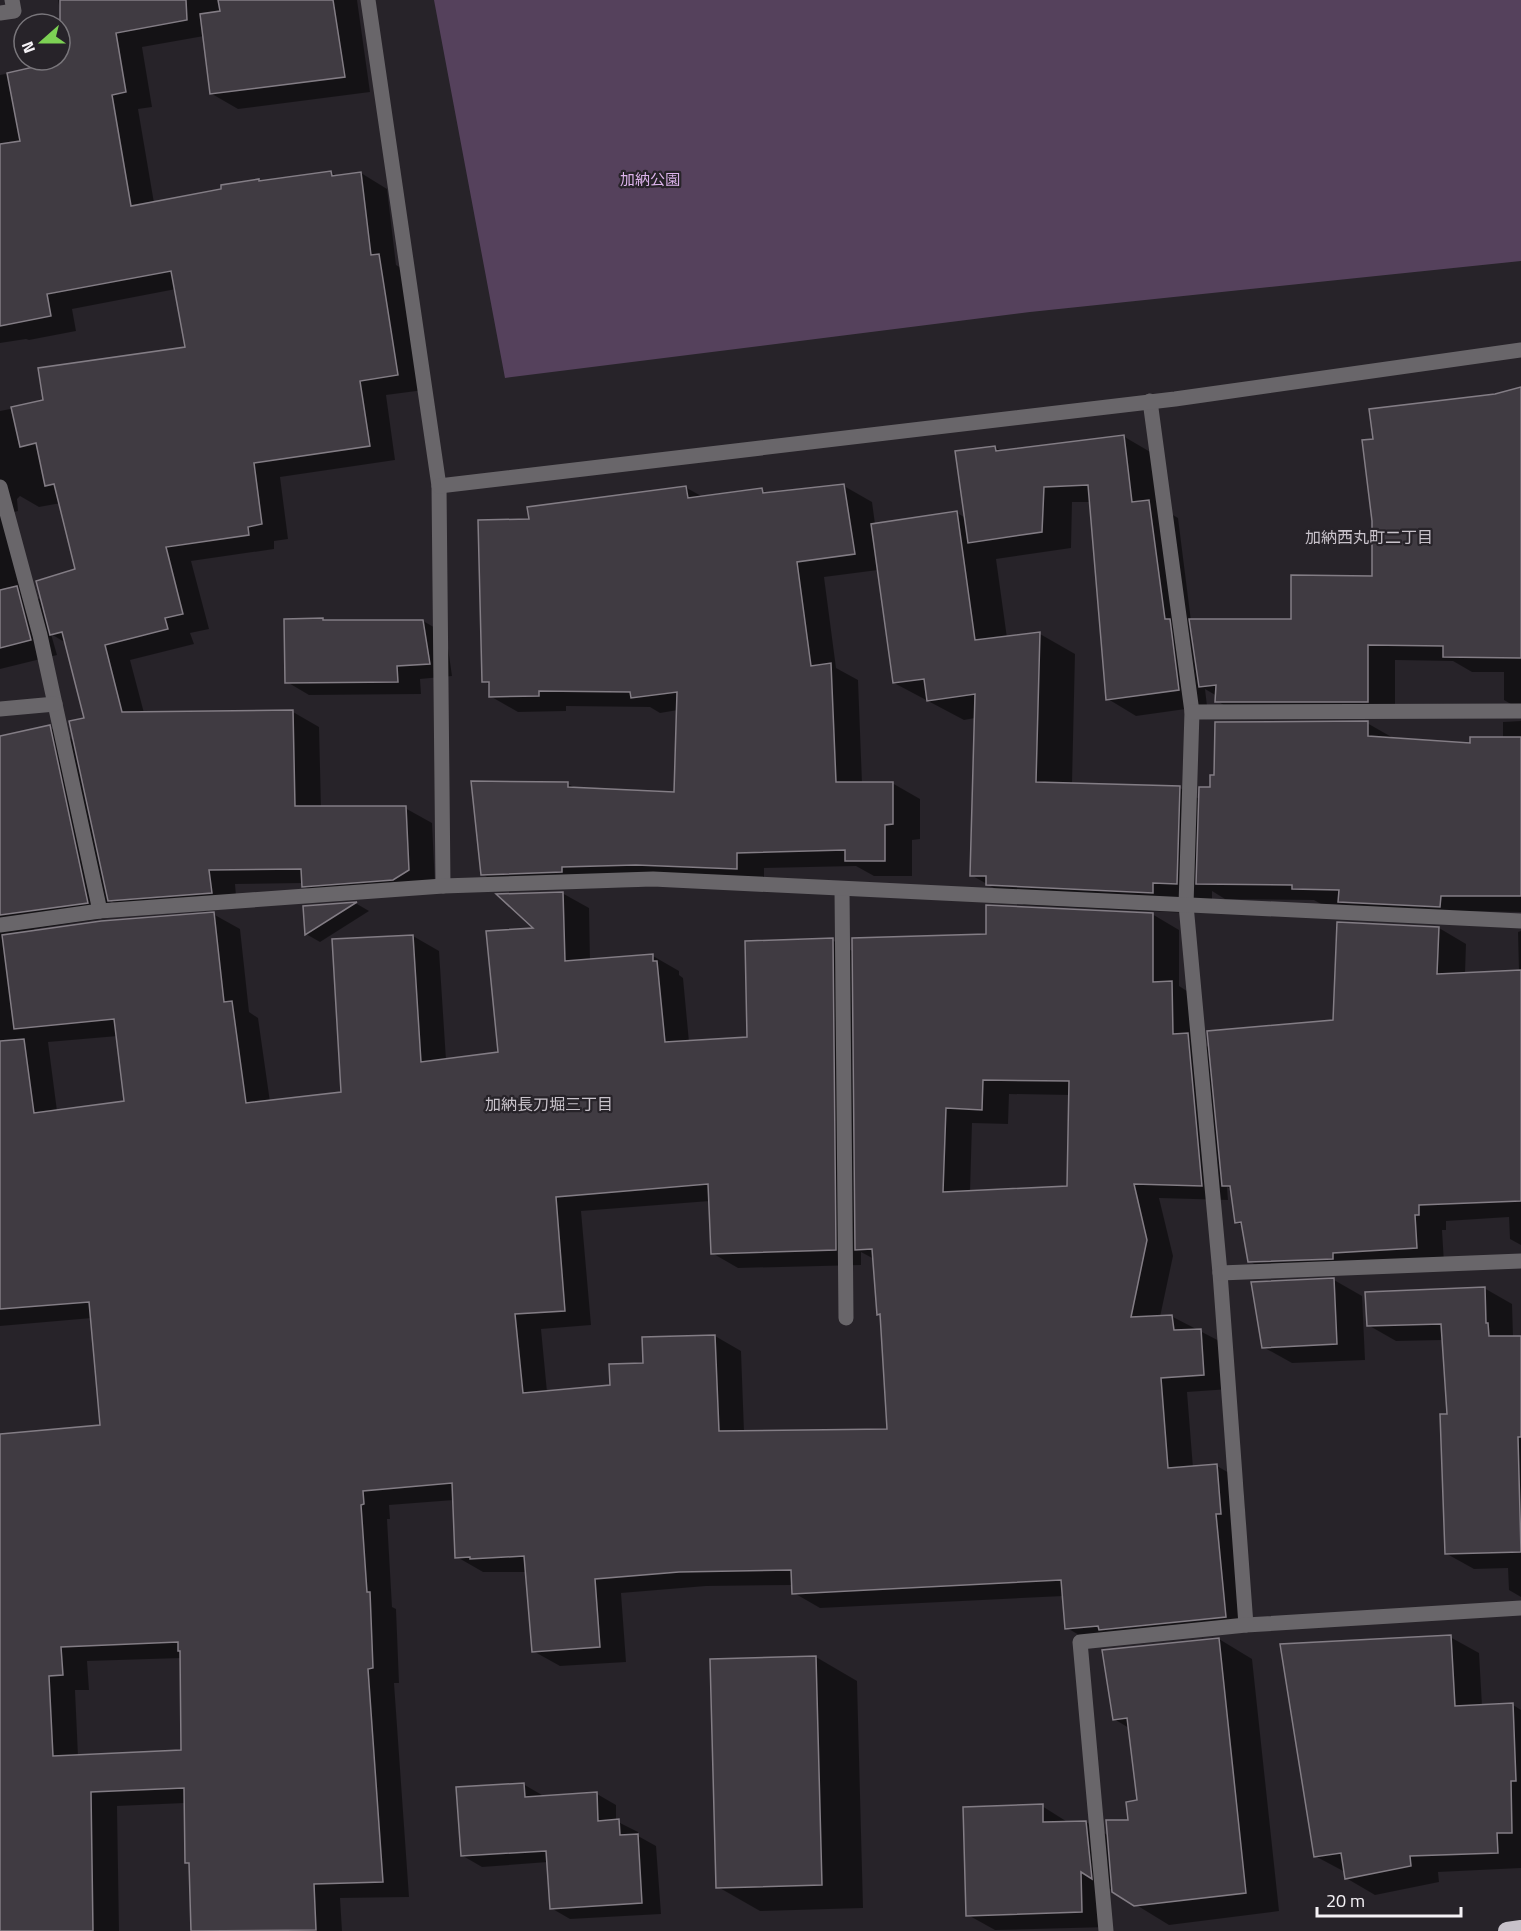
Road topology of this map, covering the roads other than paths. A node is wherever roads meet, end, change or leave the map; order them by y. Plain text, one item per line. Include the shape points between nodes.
1 (12, 0) edge
2 (368, 0) edge
3 (0, 13) edge
4 (1521, 350) edge
5 (1150, 401) junction
6 (439, 486) junction
7 (0, 487) edge
8 (55, 704) junction
9 (0, 709) edge
10 (1521, 711) edge
11 (1192, 712) junction
12 (443, 886) junction
13 (842, 889) junction
14 (1186, 905) junction
15 (100, 911) junction
16 (1521, 921) edge
17 (0, 926) edge
18 (1521, 1261) edge
19 (1220, 1273) junction
20 (846, 1318) dead end
21 (1521, 1608) edge
22 (1246, 1625) junction
23 (1521, 1929) edge
24 (1106, 1931) edge
25 (1507, 1931) edge

1 - 3 street via 14,10
2 - 6 street
4 - 5 street
5 - 6 street
5 - 11 street
6 - 12 street
7 - 8 street
8 - 9 street
8 - 15 street
10 - 11 street
11 - 14 street
12 - 13 street via 652,879
12 - 15 street
13 - 14 street
13 - 20 street
14 - 16 street
14 - 19 street
15 - 17 street
18 - 19 street
19 - 22 street
21 - 22 street
22 - 24 street via 1080,1642
23 - 25 highway

